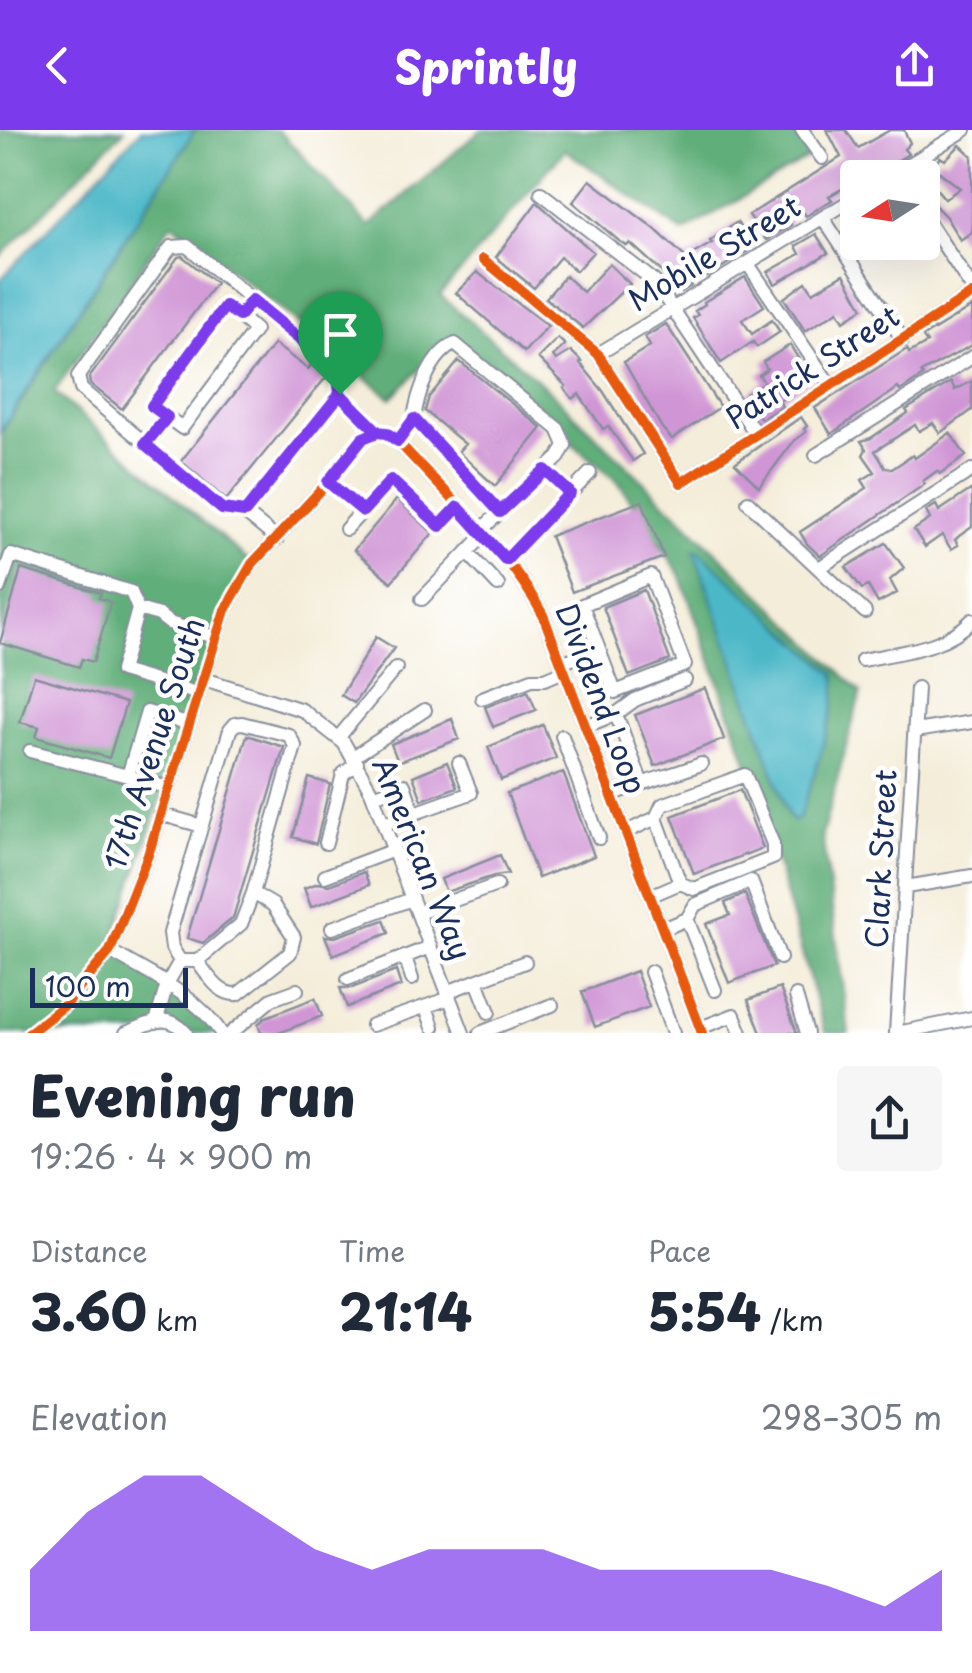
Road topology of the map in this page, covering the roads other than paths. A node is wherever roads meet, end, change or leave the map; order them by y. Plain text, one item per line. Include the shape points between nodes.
1 (802, 130) edge
2 (965, 130) edge
3 (822, 158) dead end
4 (919, 160) edge
5 (541, 193) dead end
6 (840, 207) edge
7 (823, 218) junction
8 (940, 240) edge
9 (483, 259) dead end
10 (748, 264) junction
11 (972, 291) edge
12 (252, 300) junction
13 (674, 308) junction
14 (239, 316) junction
15 (903, 340) junction
16 (598, 354) junction
17 (972, 358) edge
18 (830, 385) junction
19 (340, 394) junction
20 (167, 417) junction
21 (414, 419) junction
22 (378, 432) junction
23 (756, 434) junction
24 (398, 441) junction
25 (145, 444) junction
26 (816, 456) dead end
27 (545, 470) junction
28 (972, 470) edge
29 (590, 472) dead end
30 (328, 482) junction
31 (570, 493) junction
32 (748, 502) dead end
33 (458, 507) junction
34 (363, 511) junction
35 (245, 512) junction
36 (500, 512) junction
37 (346, 529) dead end
38 (482, 533) junction
39 (277, 539) junction
40 (467, 552) junction
41 (506, 560) junction
42 (819, 568) junction
43 (498, 585) dead end
44 (0, 587) edge
45 (422, 599) dead end
46 (138, 609) junction
47 (865, 612) dead end
48 (972, 620) edge
49 (215, 638) junction
50 (598, 649) junction
51 (862, 660) dead end
52 (563, 667) junction
53 (396, 668) dead end
54 (201, 678) junction
55 (685, 680) dead end
56 (917, 688) dead end
57 (196, 693) junction
58 (482, 698) dead end
59 (425, 710) dead end
60 (616, 714) junction
61 (972, 722) edge
62 (187, 724) junction
63 (586, 726) junction
64 (915, 731) junction
65 (562, 736) dead end
66 (338, 738) junction
67 (30, 751) dead end
68 (595, 752) junction
69 (355, 760) junction
70 (571, 761) junction
71 (459, 763) dead end
72 (701, 764) dead end
73 (128, 776) junction
74 (641, 782) junction
75 (168, 788) junction
76 (374, 796) junction
77 (613, 798) junction
78 (589, 811) junction
79 (414, 813) junction
80 (160, 814) junction
81 (656, 818) junction
82 (384, 824) junction
83 (202, 826) junction
84 (626, 832) junction
85 (599, 838) dead end
86 (326, 843) dead end
87 (394, 850) junction
88 (324, 876) dead end
89 (972, 876) edge
90 (680, 883) junction
91 (496, 884) dead end
92 (906, 887) junction
93 (253, 893) junction
94 (650, 896) junction
95 (412, 899) junction
96 (418, 913) junction
97 (688, 919) junction
98 (332, 928) dead end
99 (662, 929) junction
100 (430, 947) junction
101 (110, 951) junction
102 (404, 957) junction
103 (780, 958) dead end
104 (180, 961) junction
105 (197, 961) junction
106 (526, 962) dead end
107 (651, 972) dead end
108 (348, 978) dead end
109 (412, 978) dead end
110 (477, 981) junction
111 (167, 984) junction
112 (297, 990) dead end
113 (715, 990) dead end
114 (686, 992) junction
115 (448, 995) junction
116 (796, 996) dead end
117 (661, 1002) junction
118 (552, 1005) dead end
119 (426, 1007) junction
120 (489, 1012) dead end
121 (694, 1012) junction
122 (972, 1018) edge
123 (156, 1022) junction
124 (372, 1025) dead end
125 (433, 1027) dead end
126 (670, 1027) edge
127 (497, 1030) edge
128 (701, 1030) edge
129 (29, 1033) edge
130 (126, 1033) edge
131 (186, 1033) edge
132 (221, 1033) edge
133 (231, 1033) edge
134 (463, 1033) edge
135 (480, 1033) edge
136 (740, 1033) edge
137 (808, 1033) edge
138 (897, 1033) edge

1 - 3 street
2 - 4 street
5 - 13 street via 654,281
6 - 7 street, Mobile Street
7 - 10 street, Mobile Street
7 - 15 street
8 - 11 street
9 - 16 street
10 - 13 street, Mobile Street
10 - 18 street
11 - 15 street, Patrick Street
12 - 14 street
12 - 19 street via 330,364
12 - 25 street via 186,246 171,248 78,376 80,389
13 - 16 street, Mobile Street
13 - 23 street
14 - 20 street via 225,306 152,406
14 - 20 street via 255,330 182,428
15 - 18 street, Patrick Street
16 - 23 street, Patrick Street via 681,483
17 - 26 street
18 - 23 street, Patrick Street
19 - 22 street
19 - 35 street
20 - 25 street
21 - 24 street
21 - 27 street via 436,360 454,344 558,429 565,445
21 - 36 street
22 - 24 street, Dividend Loop
22 - 30 street, 17th Avenue South via 363,438
24 - 33 street, Dividend Loop
25 - 35 street via 222,509
27 - 31 street
27 - 36 street
28 - 42 street
29 - 31 street
30 - 34 street
30 - 39 street, 17th Avenue South
31 - 41 street
32 - 42 street
33 - 34 street via 440,526 391,480
33 - 38 street, Dividend Loop
34 - 37 street
35 - 39 street
36 - 38 street
38 - 40 street
38 - 41 street, Dividend Loop
39 - 49 street, 17th Avenue South via 252,564
40 - 43 street
40 - 45 street
41 - 52 street, Dividend Loop via 532,595
42 - 47 street
44 - 46 street via 11,555 132,592
46 - 49 street
46 - 57 street via 120,671
48 - 51 street via 940,642
49 - 54 street, 17th Avenue South
50 - 50 street via 582,606 651,576 684,665 615,692
50 - 52 street
52 - 58 street
52 - 63 street, Dividend Loop
53 - 66 street
54 - 57 street, 17th Avenue South
54 - 66 street, American Way via 302,710
55 - 60 street
56 - 64 street, Clark Street
57 - 62 street, 17th Avenue South
59 - 69 street
60 - 63 street
60 - 74 street
61 - 64 street
62 - 73 street via 147,712
62 - 75 street, 17th Avenue South
63 - 68 street, Dividend Loop
64 - 92 street, Clark Street
65 - 70 street
66 - 69 street, American Way
67 - 73 street
68 - 70 street
68 - 77 street, Dividend Loop
69 - 76 street, American Way
69 - 86 street via 344,774
70 - 78 street
71 - 79 street via 470,793
72 - 74 street
73 - 75 street
74 - 77 street
75 - 80 street, 17th Avenue South
76 - 79 street via 404,784
76 - 82 street, American Way
77 - 78 street
77 - 84 street, Dividend Loop
78 - 85 street
79 - 82 street
80 - 83 street
80 - 101 street, 17th Avenue South
81 - 84 street
81 - 90 street
81 - 90 street via 662,805 745,775 773,844 773,858 694,889
82 - 87 street, American Way
83 - 93 street via 235,724 294,739
83 - 104 street via 170,932
84 - 94 street, Dividend Loop
87 - 88 street
87 - 95 street, American Way
89 - 92 street
90 - 94 street
91 - 96 street
92 - 138 street, Clark Street
93 - 105 street via 240,924
93 - 105 street via 273,905 294,937 290,953 238,994 224,992
94 - 99 street, Dividend Loop
95 - 96 street, American Way
95 - 98 street
96 - 100 street, American Way
97 - 99 street
97 - 103 street via 695,905 751,881
97 - 113 street
99 - 114 street, Dividend Loop
100 - 102 street
100 - 115 street, American Way
101 - 111 street
101 - 129 street, 17th Avenue South via 65,1005
102 - 108 street
102 - 109 street
104 - 105 street
104 - 111 street
106 - 110 street
107 - 117 street
110 - 115 street
110 - 120 street
111 - 123 street
111 - 132 street
112 - 133 street via 272,999
114 - 117 street
114 - 121 street, Dividend Loop
115 - 119 street
115 - 134 street, American Way
116 - 137 street
117 - 126 street
118 - 127 street
119 - 124 street
119 - 125 street
121 - 126 street
121 - 128 street, Dividend Loop
122 - 138 street
123 - 130 street
123 - 131 street via 177,1022
127 - 135 street
128 - 136 street via 734,1015

